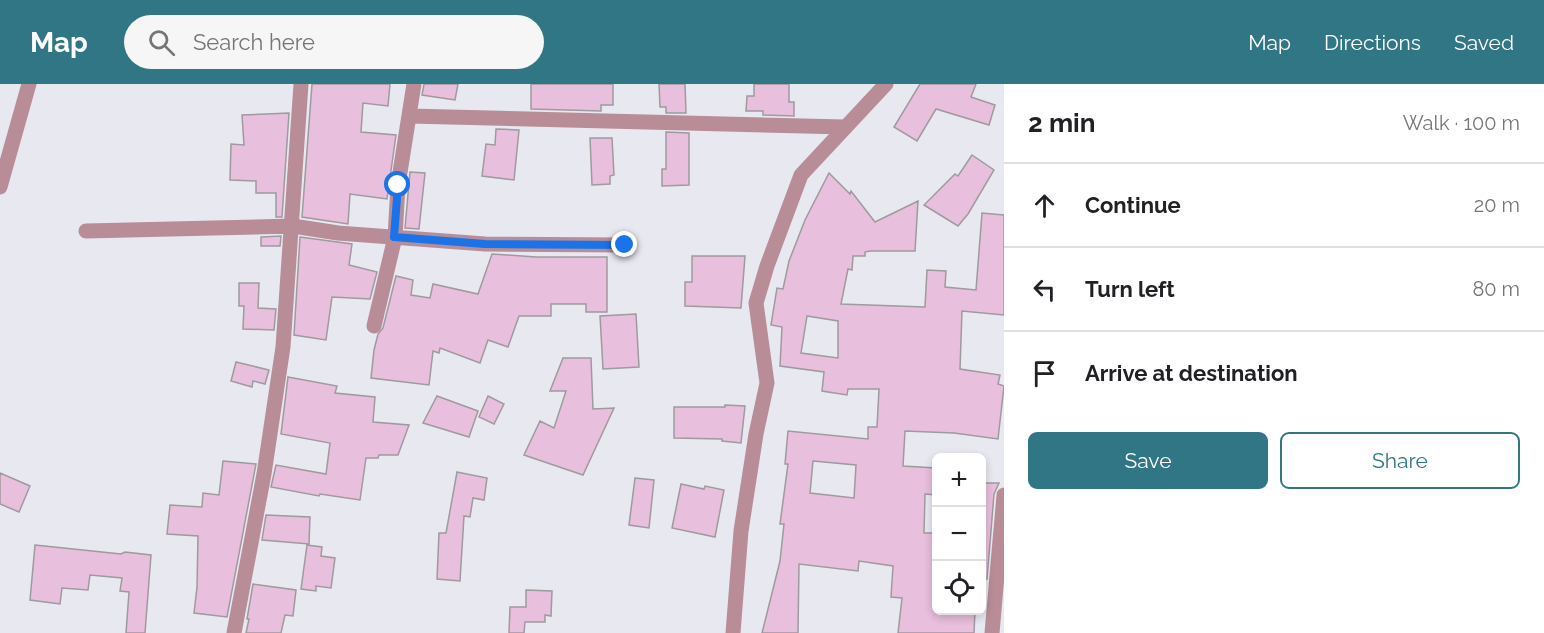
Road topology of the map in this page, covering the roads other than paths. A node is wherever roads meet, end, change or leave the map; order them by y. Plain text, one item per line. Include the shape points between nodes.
1 (29, 84) edge
2 (301, 84) edge
3 (414, 84) edge
4 (886, 84) edge
5 (409, 116) junction
6 (845, 127) junction
7 (0, 187) edge
8 (292, 226) junction
9 (86, 231) dead end
10 (394, 237) junction
11 (625, 245) dead end
12 (374, 326) dead end
13 (1004, 495) edge
14 (234, 633) edge
15 (733, 633) edge
16 (992, 633) edge

1 - 7 street
2 - 8 street
3 - 5 street
4 - 6 street
5 - 6 street
5 - 10 street
6 - 15 street via 801,174 756,303 768,383 741,531
8 - 9 street
8 - 10 street
8 - 14 street via 283,347
10 - 11 street via 485,244
10 - 12 street
13 - 16 street

